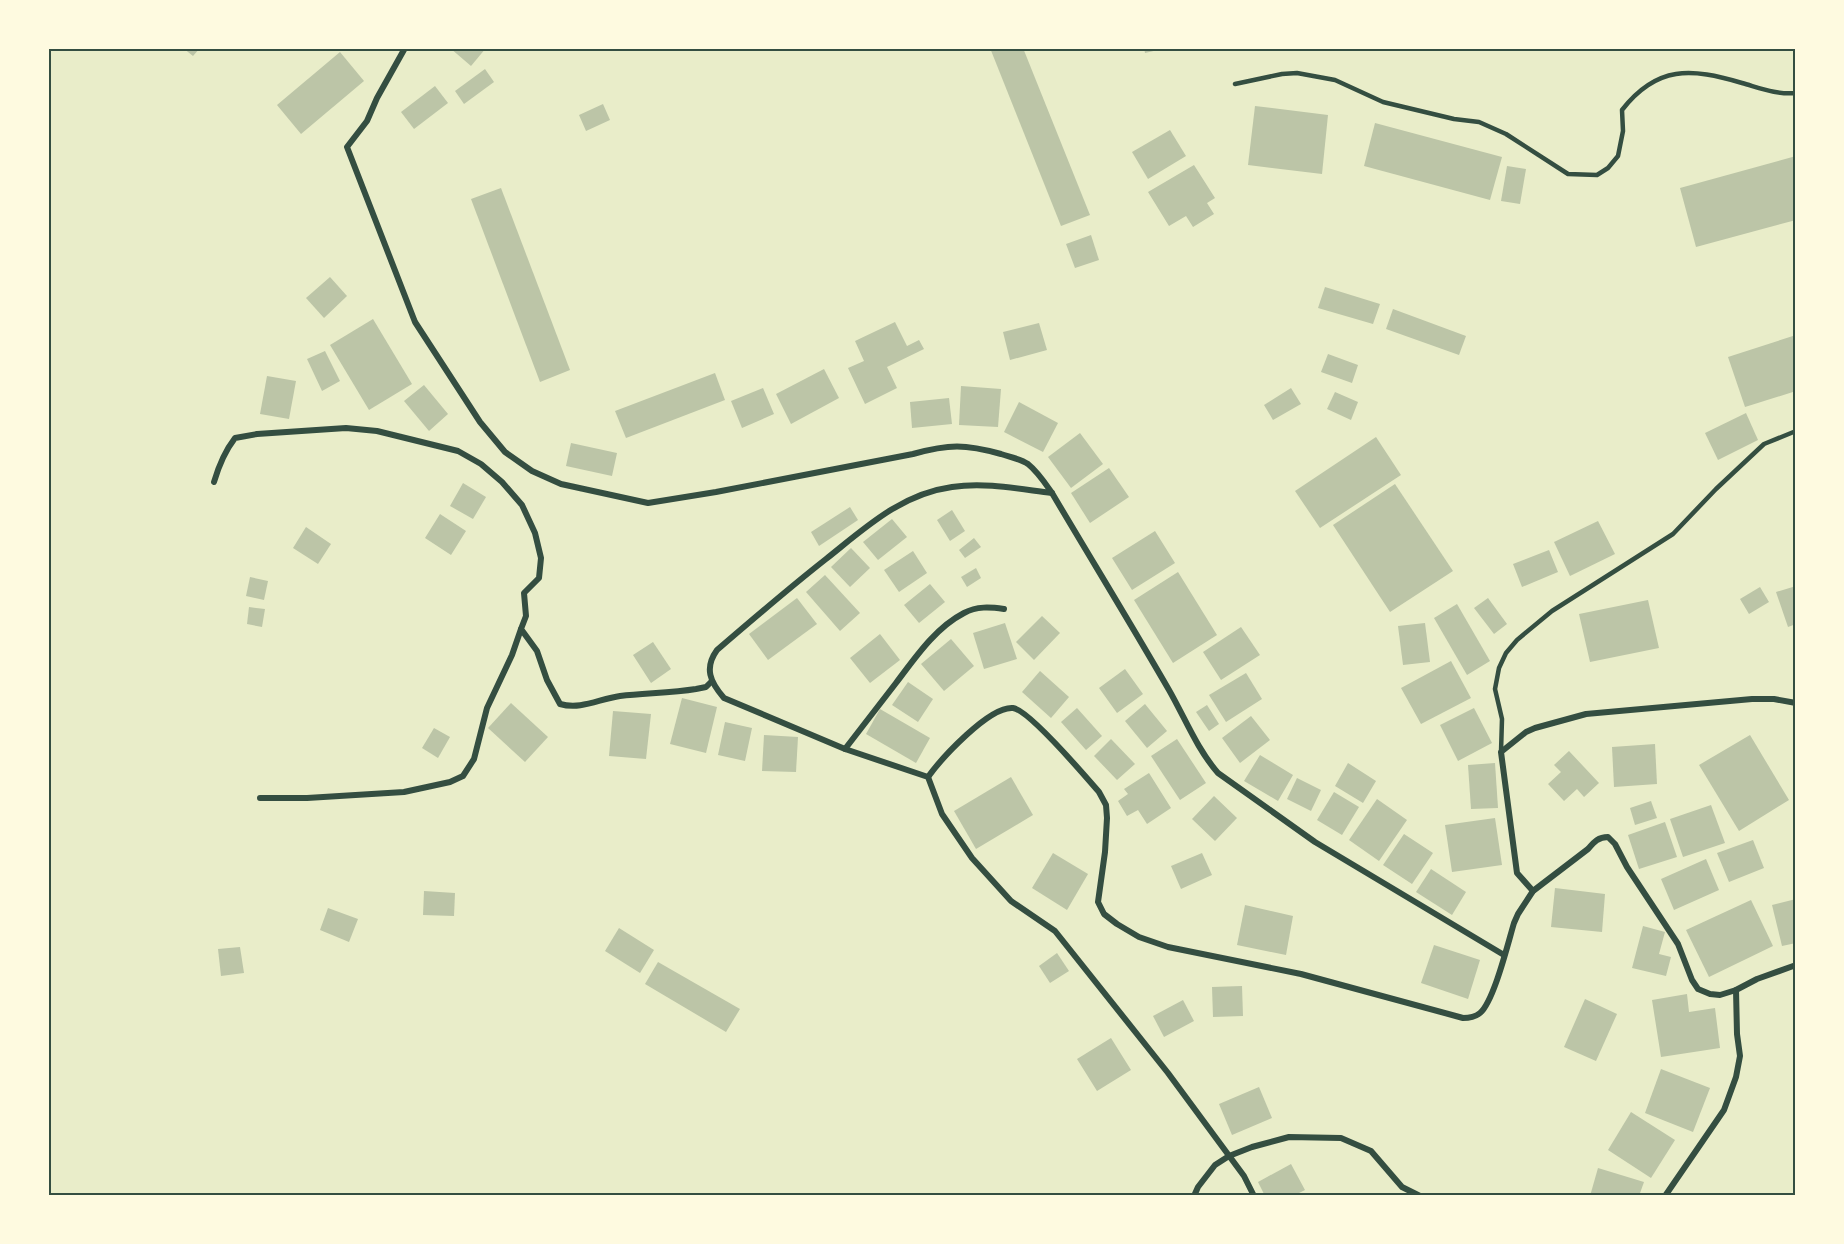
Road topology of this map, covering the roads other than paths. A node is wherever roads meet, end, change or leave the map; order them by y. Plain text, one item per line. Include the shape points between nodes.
1 (405, 48) edge
2 (1235, 84) dead end
3 (1796, 93) edge
4 (1796, 431) edge
5 (214, 482) dead end
6 (1052, 493) junction
7 (1004, 609) dead end
8 (521, 629) junction
9 (712, 681) junction
10 (1796, 703) edge
11 (845, 749) junction
12 (1501, 752) junction
13 (928, 777) junction
14 (260, 798) dead end
15 (1533, 891) junction
16 (1504, 955) junction
17 (1796, 965) edge
18 (1736, 990) junction
19 (1229, 1156) junction
20 (1194, 1196) edge
21 (1254, 1196) edge
22 (1420, 1196) edge
23 (1665, 1196) edge

1 - 6 street via 367,121 347,147 415,322 480,422 506,452 532,471 561,484 648,503 938,447 969,446 1027,463
2 - 3 lane via 1297,73 1335,80 1383,102 1479,122 1506,134 1568,174 1597,175 1618,156 1622,110 1650,82 1686,73 1713,75 1767,92
4 - 12 lane via 1764,444 1674,534 1552,611 1517,640 1499,668 1496,689 1502,719
5 - 8 street via 235,438 257,434 346,428 377,431 458,452 481,464 502,482 522,505 535,533 541,558 539,578 524,593 526,616
6 - 9 street via 965,486 930,492 898,505 790,587 717,650 710,662
6 - 16 street via 1218,773 1315,842
7 - 11 street via 975,609 943,627
8 - 9 street via 537,651 554,697 569,707 618,697 696,689
8 - 14 street via 487,708 474,759 464,776 404,792
9 - 11 street via 724,698
10 - 12 street via 1752,699 1586,714 1526,732
11 - 13 street
12 - 15 street via 1517,873
13 - 16 street via 953,748 988,718 1012,708 1025,714 1103,798 1107,818 1098,902 1102,911 1152,943 1301,974 1463,1018 1471,1018 1485,1008
13 - 19 street via 942,814 972,858 1011,901 1055,931
15 - 16 street via 1518,914
15 - 18 street via 1594,841 1608,837 1678,945 1698,989 1720,995
17 - 18 street
18 - 23 street via 1740,1056 1736,1077 1724,1110
19 - 20 street via 1215,1165
19 - 21 street
19 - 22 street via 1289,1137 1341,1138 1371,1151 1402,1186

